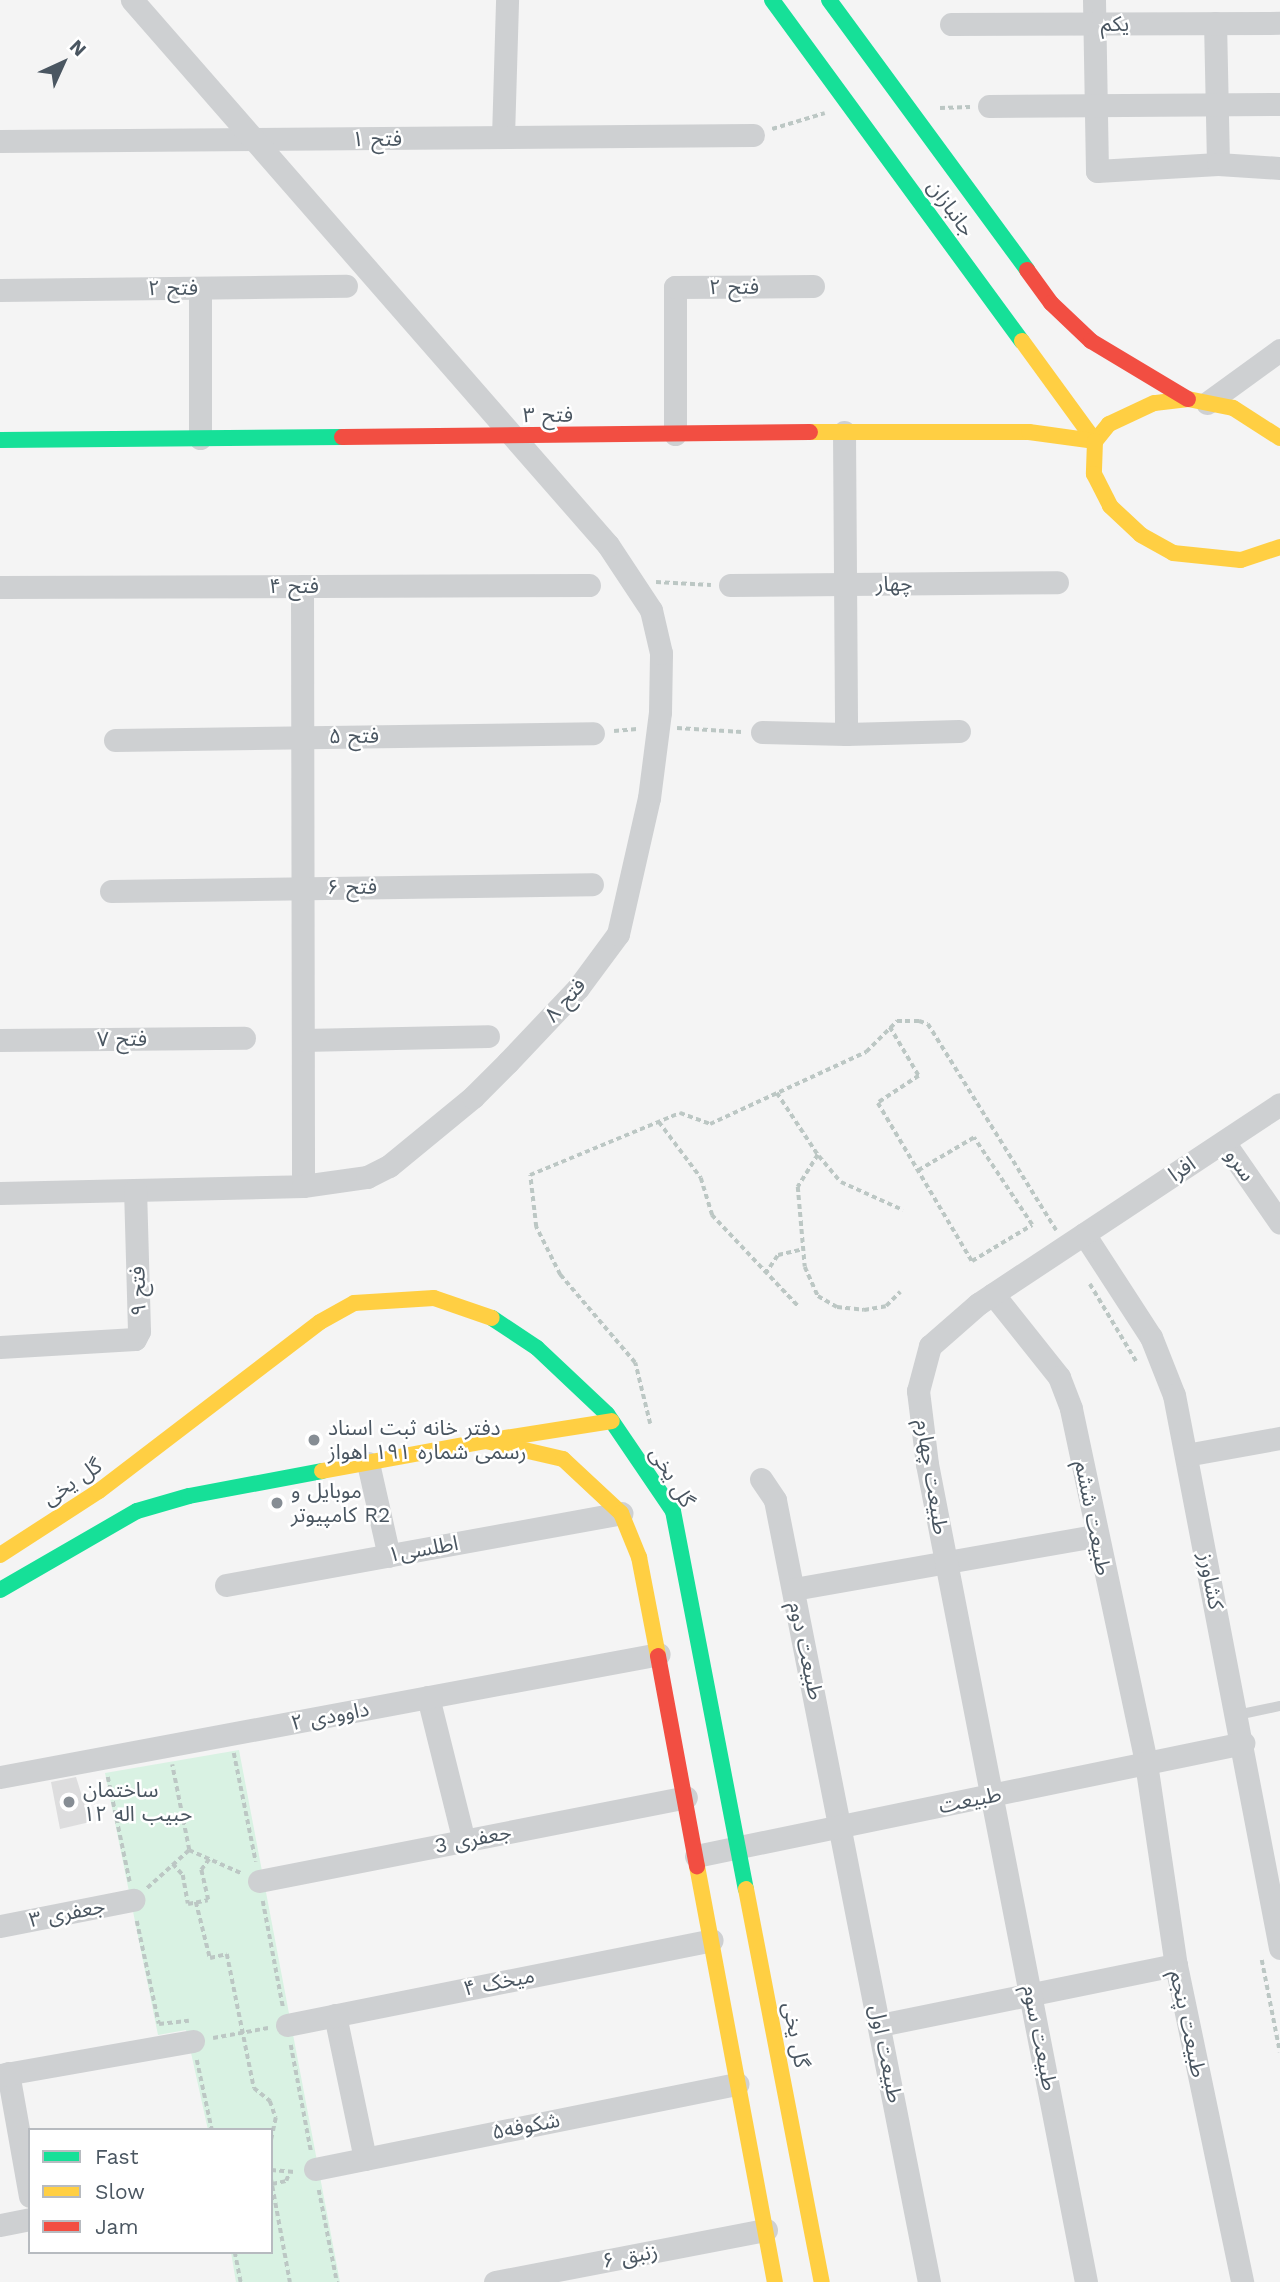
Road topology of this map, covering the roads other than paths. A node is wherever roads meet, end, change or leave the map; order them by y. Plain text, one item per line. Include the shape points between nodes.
1 (132, 0) edge
2 (507, 0) edge
3 (772, 0) edge
4 (829, 0) edge
5 (1094, 0) edge
6 (1215, 23) junction
7 (1280, 23) edge
8 (950, 24) dead end
9 (1094, 24) junction
10 (1280, 103) edge
11 (1214, 104) junction
12 (1093, 105) junction
13 (989, 106) road end
14 (753, 135) road end
15 (503, 137) junction
16 (254, 140) junction
17 (0, 141) edge
18 (1218, 164) junction
19 (1280, 168) edge
20 (346, 286) dead end
21 (813, 286) dead end
22 (200, 288) junction
23 (0, 290) edge
24 (1280, 350) edge
25 (1198, 401) junction
26 (844, 432) junction
27 (675, 434) junction
28 (515, 437) junction
29 (1280, 438) edge
30 (200, 439) junction
31 (0, 440) edge
32 (1095, 440) junction
33 (1280, 547) edge
34 (1057, 582) dead end
35 (845, 584) junction
36 (589, 585) dead end
37 (730, 585) dead end
38 (302, 586) junction
39 (0, 587) edge
40 (959, 731) dead end
41 (593, 733) dead end
42 (762, 733) dead end
43 (846, 734) junction
44 (302, 737) junction
45 (115, 740) dead end
46 (592, 884) dead end
47 (303, 888) junction
48 (111, 891) dead end
49 (488, 1036) dead end
50 (244, 1038) dead end
51 (0, 1040) edge
52 (303, 1040) junction
53 (1280, 1104) edge
54 (1223, 1142) junction
55 (303, 1185) junction
56 (135, 1190) junction
57 (0, 1193) edge
58 (1280, 1223) edge
59 (1075, 1240) junction
60 (993, 1294) junction
61 (0, 1347) edge
62 (612, 1421) junction
63 (1280, 1438) edge
64 (486, 1441) junction
65 (1186, 1455) junction
66 (368, 1463) junction
67 (761, 1479) dead end
68 (621, 1513) junction
69 (1095, 1536) junction
70 (0, 1555) edge
71 (389, 1556) junction
72 (947, 1562) junction
73 (226, 1586) dead end
74 (794, 1589) junction
75 (0, 1590) edge
76 (659, 1654) junction
77 (428, 1697) junction
78 (1280, 1706) edge
79 (1237, 1715) junction
80 (1243, 1743) junction
81 (1146, 1763) junction
82 (0, 1777) edge
83 (993, 1795) junction
84 (685, 1797) junction
85 (842, 1826) junction
86 (464, 1841) junction
87 (739, 1847) junction
88 (696, 1856) junction
89 (260, 1881) road end
90 (133, 1900) road end
91 (0, 1926) edge
92 (1279, 1933) edge
93 (712, 1940) junction
94 (1176, 1965) junction
95 (1032, 1996) junction
96 (335, 2015) junction
97 (287, 2025) road end
98 (880, 2025) junction
99 (193, 2041) road end
100 (4, 2074) edge
101 (738, 2084) junction
102 (365, 2159) junction
103 (315, 2169) dead end
104 (28, 2187) edge
105 (28, 2219) edge
106 (0, 2225) edge
107 (766, 2230) junction
108 (529, 2279) edge
109 (817, 2279) edge
110 (495, 2282) edge
111 (775, 2282) edge
112 (929, 2282) edge
113 (1086, 2282) edge
114 (1242, 2282) edge

1 - 16 street, فتح ۸
2 - 15 street
3 - 32 street, جانبازان
4 - 25 street, جانبازان via 1051,303 1091,341
5 - 9 street
6 - 7 street, یکم
6 - 9 street, یکم
6 - 11 street
8 - 9 street, یکم
9 - 12 street
10 - 11 street
11 - 12 street
11 - 18 street
12 - 13 street
12 - 18 street via 1097,171
14 - 15 street, فتح ۱
15 - 16 street, فتح ۱
16 - 17 street, فتح ۱
16 - 28 street, فتح ۸
18 - 19 street
20 - 22 street, فتح ۲
21 - 27 street, فتح ۲ via 675,287
22 - 23 street, فتح ۲
22 - 30 street
24 - 25 street
25 - 29 street, جانبازان via 1233,408
25 - 32 street via 1130,411
26 - 27 street, فتح ۳
26 - 32 street, فتح ۳ via 1029,432
26 - 35 street
27 - 28 street, فتح ۳
28 - 30 street, فتح ۳
28 - 55 street, فتح ۸ via 608,545 651,610 661,653 660,712 649,798 618,934 578,988 526,1044 473,1097 389,1166 367,1177
30 - 31 street, فتح ۳
32 - 33 street via 1094,474 1110,506 1140,534 1173,552 1209,561 1241,560
34 - 35 street, چهار
35 - 37 street, چهار
35 - 43 street
36 - 38 street, فتح ۴
38 - 39 street, فتح ۴
38 - 44 street
40 - 43 street
41 - 44 street, فتح ۵
42 - 43 street
44 - 45 street, فتح ۵
44 - 47 street
46 - 47 street, فتح ۶
47 - 48 street, فتح ۶
47 - 52 street
49 - 52 street
50 - 51 street, فتح ۷
52 - 55 street
53 - 54 street, افرا
54 - 58 street, سرو
54 - 59 street, افرا
55 - 56 street, فتح ۸
56 - 57 street, فتح ۸
56 - 61 street, فتح ۹ via 139,1331 135,1339
59 - 60 street, طبیعت چهارم
59 - 65 street, کشاورز via 1151,1337 1174,1395
60 - 69 street, طبیعت ششم via 1059,1377 1071,1409
60 - 72 street, طبیعت چهارم via 930,1346 918,1391
62 - 64 street
62 - 70 street, گل یخی via 537,1348 489,1316 434,1298 354,1303 320,1322 99,1491
62 - 87 street, گل یخی via 673,1511
63 - 65 street
64 - 66 street
64 - 68 street via 564,1459
65 - 79 street, کشاورز
66 - 71 street
66 - 75 street via 137,1511
67 - 74 street, طبیعت دوم via 775,1500
68 - 71 street, اطلسی۱
68 - 76 street via 639,1557
69 - 72 street
69 - 81 street, طبیعت ششم
71 - 73 street, اطلسی۱
72 - 74 street
72 - 83 street, طبیعت چهارم
74 - 85 street, طبیعت دوم
76 - 77 street, داوودی ۲
76 - 84 street
77 - 82 street, داوودی ۲
77 - 86 street
78 - 79 lane
79 - 80 street, کشاورز
80 - 81 street, طبیعت
80 - 92 street, کشاورز
81 - 83 street, طبیعت
81 - 94 street, طبیعت پنجم
83 - 85 street, طبیعت
83 - 95 street, طبیعت سوم
84 - 86 street, 3 جعفری
84 - 88 street
85 - 87 street, طبیعت
85 - 98 street, طبیعت اول
86 - 89 street, 3 جعفری
87 - 88 street, طبیعت
87 - 109 street, گل یخی
88 - 93 street
90 - 91 street, جعفری ۳
93 - 96 street, میخک ۴
93 - 101 street
94 - 95 street
94 - 114 street, طبیعت پنجم
95 - 98 street
95 - 113 street, طبیعت سوم
96 - 97 street, میخک ۴
96 - 102 street
98 - 112 street, طبیعت اول
99 - 100 street
100 - 104 street
101 - 102 street, شکوفه۵
101 - 107 street
102 - 103 street, شکوفه۵
105 - 106 street
107 - 108 street, زنبق ۶
107 - 111 street
108 - 110 street, زنبق ۶

